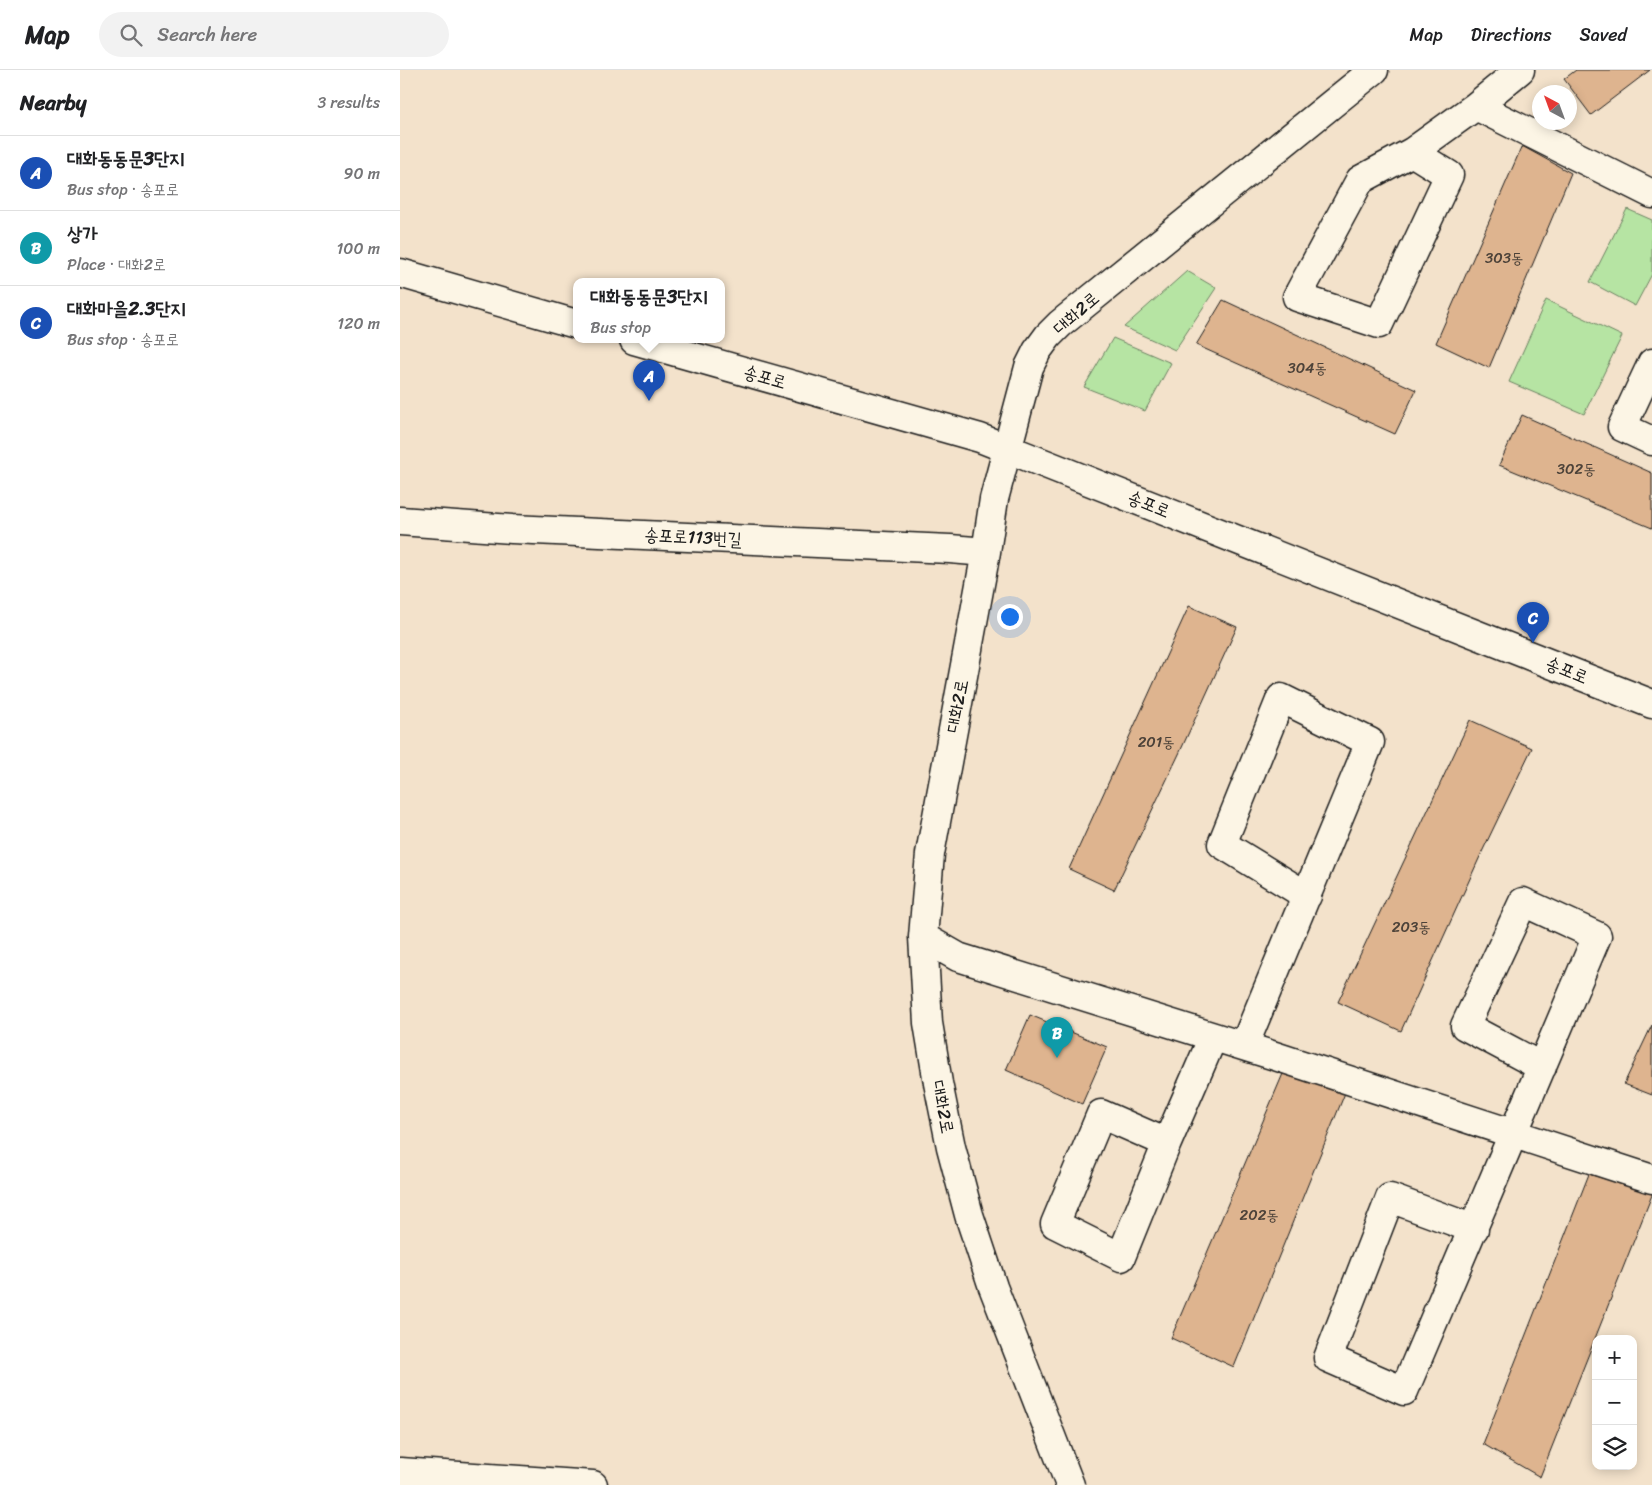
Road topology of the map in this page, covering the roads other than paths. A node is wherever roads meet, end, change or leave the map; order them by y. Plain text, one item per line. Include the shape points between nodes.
1 (1374, 70) edge
2 (1520, 70) edge
3 (1476, 106) junction
4 (1412, 152) junction
5 (1652, 194) edge
6 (400, 274) edge
7 (573, 323) edge
8 (645, 343) edge
9 (1652, 363) edge
10 (1652, 441) edge
11 (1008, 449) junction
12 (400, 520) edge
13 (986, 552) junction
14 (1652, 704) edge
15 (1307, 896) junction
16 (923, 937) junction
17 (1213, 1037) junction
18 (1244, 1046) junction
19 (1542, 1067) junction
20 (1514, 1134) junction
21 (1167, 1143) junction
22 (1652, 1179) edge
23 (1474, 1229) junction
24 (400, 1472) edge
25 (593, 1485) edge
26 (1070, 1485) edge

1 - 11 street, 대화2로 via 1048,336 1029,367
2 - 3 street
3 - 4 street
3 - 5 street
4 - 4 street via 1360,180 1297,296 1379,324 1449,175
6 - 7 street
8 - 11 street, 송포로 via 980,438
9 - 10 street via 1622,427
11 - 13 street, 대화2로 via 994,499
11 - 14 street, 송포로
12 - 13 street, 송포로113번길 via 512,529
13 - 16 street, 대화2로 via 930,854
15 - 15 street via 1222,844 1281,698 1370,742
15 - 18 street
16 - 17 street via 958,957
16 - 26 street, 대화2로 via 928,1022 951,1147 966,1205 993,1287
17 - 18 street
17 - 21 street
18 - 20 street
19 - 19 street via 1597,936 1523,902 1466,1026
19 - 20 street
20 - 22 street
20 - 23 street
21 - 21 street via 1121,1257 1055,1224 1101,1114
23 - 23 street via 1404,1391 1328,1358 1390,1198
24 - 25 street

